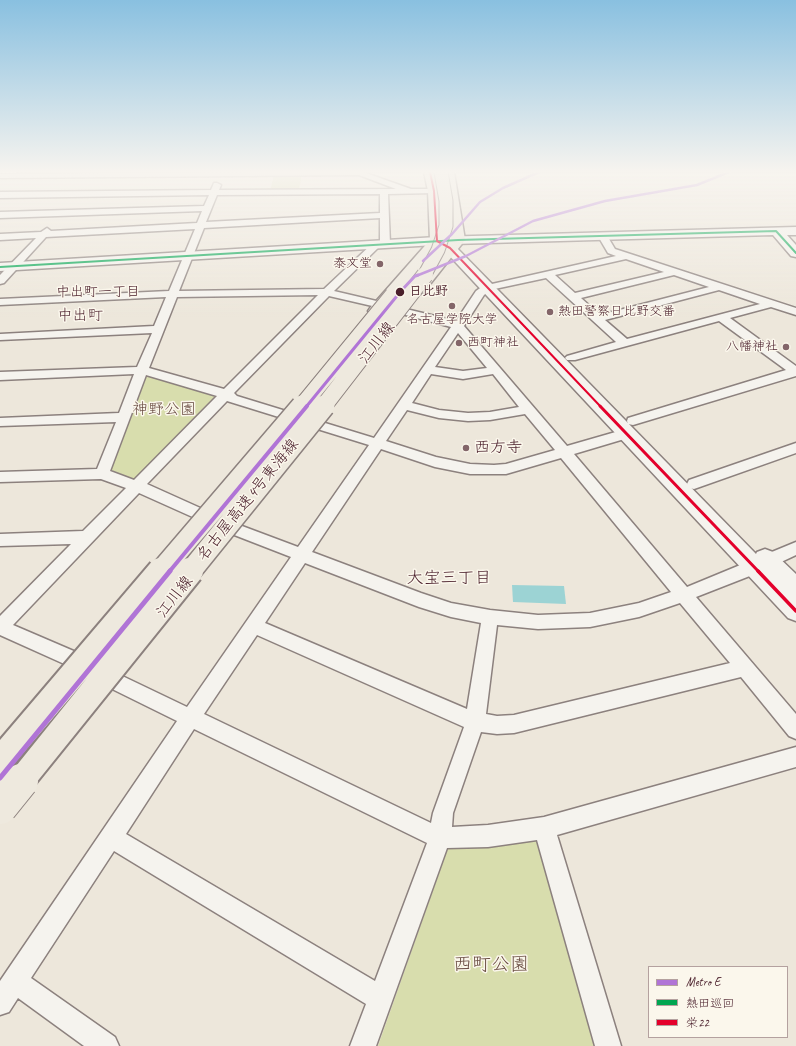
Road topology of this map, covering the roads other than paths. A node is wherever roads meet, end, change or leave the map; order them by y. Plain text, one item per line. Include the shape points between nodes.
1 (57, 221) edge
2 (203, 221) edge
3 (271, 221) edge
4 (383, 221) edge
5 (433, 221) edge
6 (443, 221) edge
7 (446, 221) edge
8 (448, 221) edge
9 (201, 225) junction
10 (776, 231) junction
11 (796, 231) edge
12 (44, 234) junction
13 (0, 236) edge
14 (603, 236) junction
15 (448, 243) junction
16 (381, 244) junction
17 (796, 253) edge
18 (189, 255) junction
19 (626, 256) junction
20 (15, 266) junction
21 (0, 267) edge
22 (674, 272) junction
23 (548, 274) junction
24 (0, 281) edge
25 (493, 286) junction
26 (719, 287) junction
27 (327, 292) junction
28 (173, 294) junction
29 (573, 296) junction
30 (0, 302) edge
31 (771, 304) junction
32 (381, 305) junction
33 (402, 311) junction
34 (796, 312) edge
35 (722, 318) junction
36 (597, 319) junction
37 (458, 325) junction
38 (159, 329) junction
39 (0, 337) edge
40 (625, 344) junction
41 (571, 358) junction
42 (142, 370) junction
43 (428, 370) junction
44 (496, 370) junction
45 (796, 372) edge
46 (0, 376) edge
47 (226, 394) junction
48 (404, 405) junction
49 (528, 409) junction
50 (287, 415) junction
51 (124, 417) junction
52 (0, 422) edge
53 (314, 423) junction
54 (629, 428) junction
55 (376, 444) junction
56 (796, 448) edge
57 (566, 452) junction
58 (247, 470) junction
59 (102, 474) junction
60 (0, 477) edge
61 (694, 484) junction
62 (137, 486) junction
63 (202, 515) junction
64 (230, 527) junction
65 (87, 537) junction
66 (0, 540) edge
67 (796, 548) edge
68 (302, 554) junction
69 (760, 564) junction
70 (796, 589) edge
71 (684, 595) junction
72 (796, 612) edge
73 (490, 617) junction
74 (254, 626) junction
75 (0, 627) edge
76 (77, 661) junction
77 (744, 668) junction
78 (110, 679) junction
79 (65, 710) dead end
80 (191, 717) junction
81 (475, 722) junction
82 (796, 729) edge
83 (0, 750) edge
84 (796, 757) edge
85 (0, 760) edge
86 (0, 807) edge
87 (0, 820) edge
88 (544, 828) junction
89 (111, 837) junction
90 (440, 838) junction
91 (15, 981) junction
92 (381, 998) junction
93 (0, 1003) edge
94 (106, 1046) edge
95 (363, 1046) edge
96 (608, 1046) edge

1 - 12 street
2 - 9 street
3 - 9 street
4 - 16 street
5 - 58 main road, 名古屋高速4号東海線, bridge via 429,238 418,260 401,284
6 - 15 main road
7 - 86 main road, 名古屋高速4号東海線, bridge via 438,250 424,276 395,315
8 - 15 main road
9 - 12 street
9 - 18 street
10 - 11 street
10 - 14 street
10 - 17 street
12 - 13 street
12 - 20 street
14 - 15 street
14 - 19 street via 611,251
15 - 16 street
15 - 25 street
15 - 32 main road, 江川線
15 - 33 main road, 江川線
16 - 18 street
16 - 27 street
18 - 20 street
18 - 28 street
19 - 22 street
19 - 23 street
20 - 21 street
20 - 24 street
22 - 26 street
22 - 29 street
23 - 25 street
23 - 29 street
25 - 37 street via 480,293
25 - 41 street
25 - 54 street
26 - 31 street
26 - 36 street
27 - 28 street
27 - 32 street
27 - 47 street
28 - 30 street
28 - 38 street
29 - 36 street
31 - 34 street
31 - 35 street
32 - 50 main road, 江川線
33 - 37 street
33 - 53 main road, 江川線
35 - 40 street
35 - 45 street
36 - 40 street
37 - 43 street
37 - 44 street
38 - 39 street
38 - 42 street
40 - 41 street
41 - 54 street
42 - 46 street
42 - 47 street
42 - 51 street
43 - 44 street via 463,375
43 - 48 street
44 - 49 street
45 - 54 street
47 - 50 street via 233,399
47 - 62 street
48 - 49 street via 439,414 468,417
48 - 55 street
49 - 57 street
50 - 53 street
50 - 63 main road, 江川線
51 - 52 street
51 - 59 street
53 - 55 street
53 - 64 main road, 江川線
54 - 57 street
54 - 61 street
54 - 69 street
55 - 57 street via 453,467 482,470 506,469
55 - 68 street
56 - 61 street
57 - 71 street
58 - 79 main road via 248,482
58 - 85 main road, 名古屋高速4号東海線, bridge
59 - 60 street
59 - 62 street
61 - 69 street
62 - 63 street
62 - 65 street
63 - 76 main road, 江川線
64 - 68 street
64 - 78 main road, 江川線
65 - 66 street
65 - 75 street
67 - 69 street
68 - 73 street via 419,600 452,610
68 - 74 street
69 - 70 street
69 - 71 street
69 - 72 street
71 - 73 street via 639,610 590,620 538,622
71 - 77 street
73 - 81 street
74 - 80 street
74 - 81 street
75 - 76 street
76 - 78 street
76 - 83 main road, 江川線
77 - 81 street via 514,724
77 - 82 street
78 - 80 street
78 - 87 main road, 江川線
80 - 89 street
80 - 90 street
81 - 90 street via 443,813
84 - 88 street
88 - 90 street via 488,836
88 - 96 street
89 - 91 street
89 - 92 street
90 - 92 street
91 - 93 street
91 - 94 street
92 - 95 street

